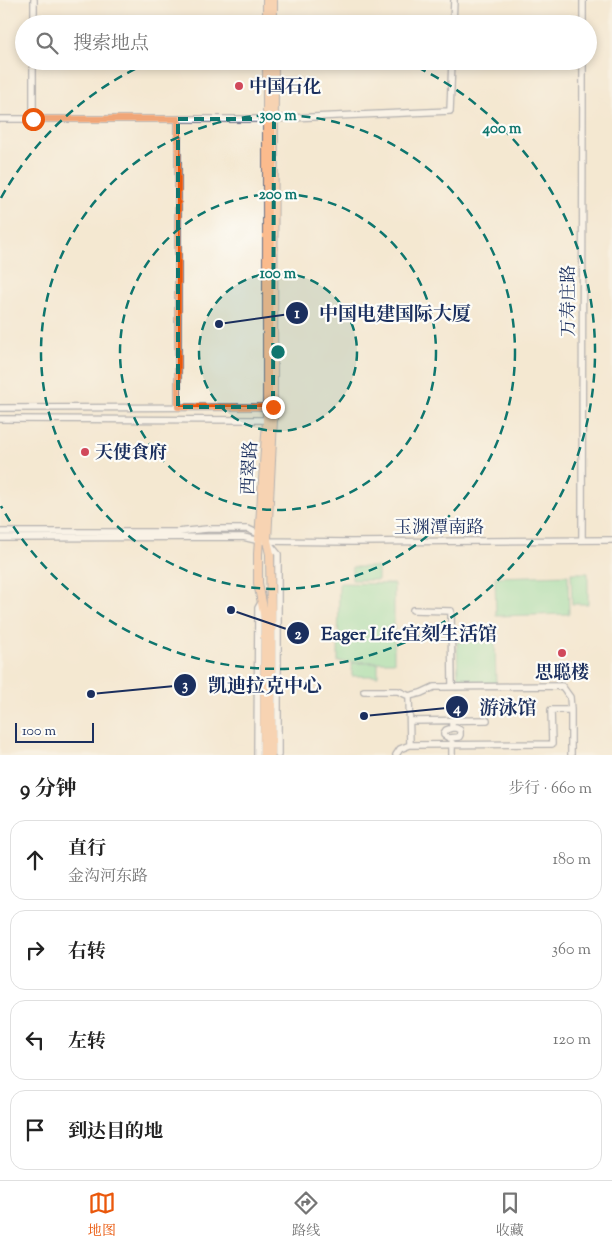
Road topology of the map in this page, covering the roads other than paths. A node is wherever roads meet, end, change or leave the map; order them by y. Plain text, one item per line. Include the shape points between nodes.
1 (34, 0) edge
2 (267, 0) edge
3 (273, 0) edge
4 (454, 0) edge
5 (583, 0) edge
6 (34, 15) edge
7 (267, 15) edge
8 (273, 15) edge
9 (453, 15) edge
10 (583, 15) edge
11 (34, 70) edge
12 (267, 70) edge
13 (273, 70) edge
14 (452, 70) edge
15 (583, 70) edge
16 (0, 118) edge
17 (33, 119) junction
18 (178, 119) junction
19 (270, 119) junction
20 (178, 407) junction
21 (270, 407) junction
22 (0, 408) edge
23 (0, 419) edge
24 (270, 420) junction
25 (0, 532) edge
26 (0, 538) edge
27 (262, 539) junction
28 (582, 540) junction
29 (612, 540) edge
30 (262, 601) junction
31 (413, 610) dead end
32 (452, 687) junction
33 (364, 691) dead end
34 (409, 696) junction
35 (571, 710) junction
36 (487, 720) dead end
37 (410, 721) junction
38 (452, 721) junction
39 (452, 728) junction
40 (452, 742) junction
41 (410, 745) junction
42 (257, 755) edge
43 (264, 755) edge
44 (271, 755) edge
45 (278, 755) edge
46 (396, 755) edge
47 (452, 755) edge
48 (572, 755) edge

1 - 6 street
2 - 7 main road
3 - 8 main road
4 - 9 street
5 - 10 street
11 - 17 street
12 - 19 main road, 西翠路
13 - 19 main road, 西翠路
14 - 19 street via 450,111
15 - 28 street, 万寿庄路
16 - 17 street
17 - 18 street
18 - 19 street
18 - 20 street
19 - 21 main road, 西翠路
20 - 21 street
20 - 22 street
21 - 24 main road, 西翠路
23 - 24 street
24 - 27 main road, 西翠路
25 - 27 street, 玉渊潭南路 via 248,529
26 - 27 street, 玉渊潭南路
27 - 28 street, 玉渊潭南路 via 351,542
27 - 30 main road, 西翠路 via 258,554
27 - 44 main road, 西翠路 via 270,554
27 - 45 street via 278,554
28 - 29 street, 玉渊潭南路
30 - 42 street via 258,608
30 - 43 main road, 西翠路 via 265,618
31 - 32 street via 451,610
32 - 34 street via 434,687
32 - 35 street via 562,686 570,697
33 - 34 street via 398,691
34 - 37 street
35 - 40 street via 551,710 552,744
35 - 48 street
36 - 38 street
37 - 38 street
37 - 41 street
38 - 39 street
39 - 40 street via 447,728 444,733
39 - 40 street via 458,729 460,735
40 - 41 street
40 - 47 street
41 - 46 street via 400,749

